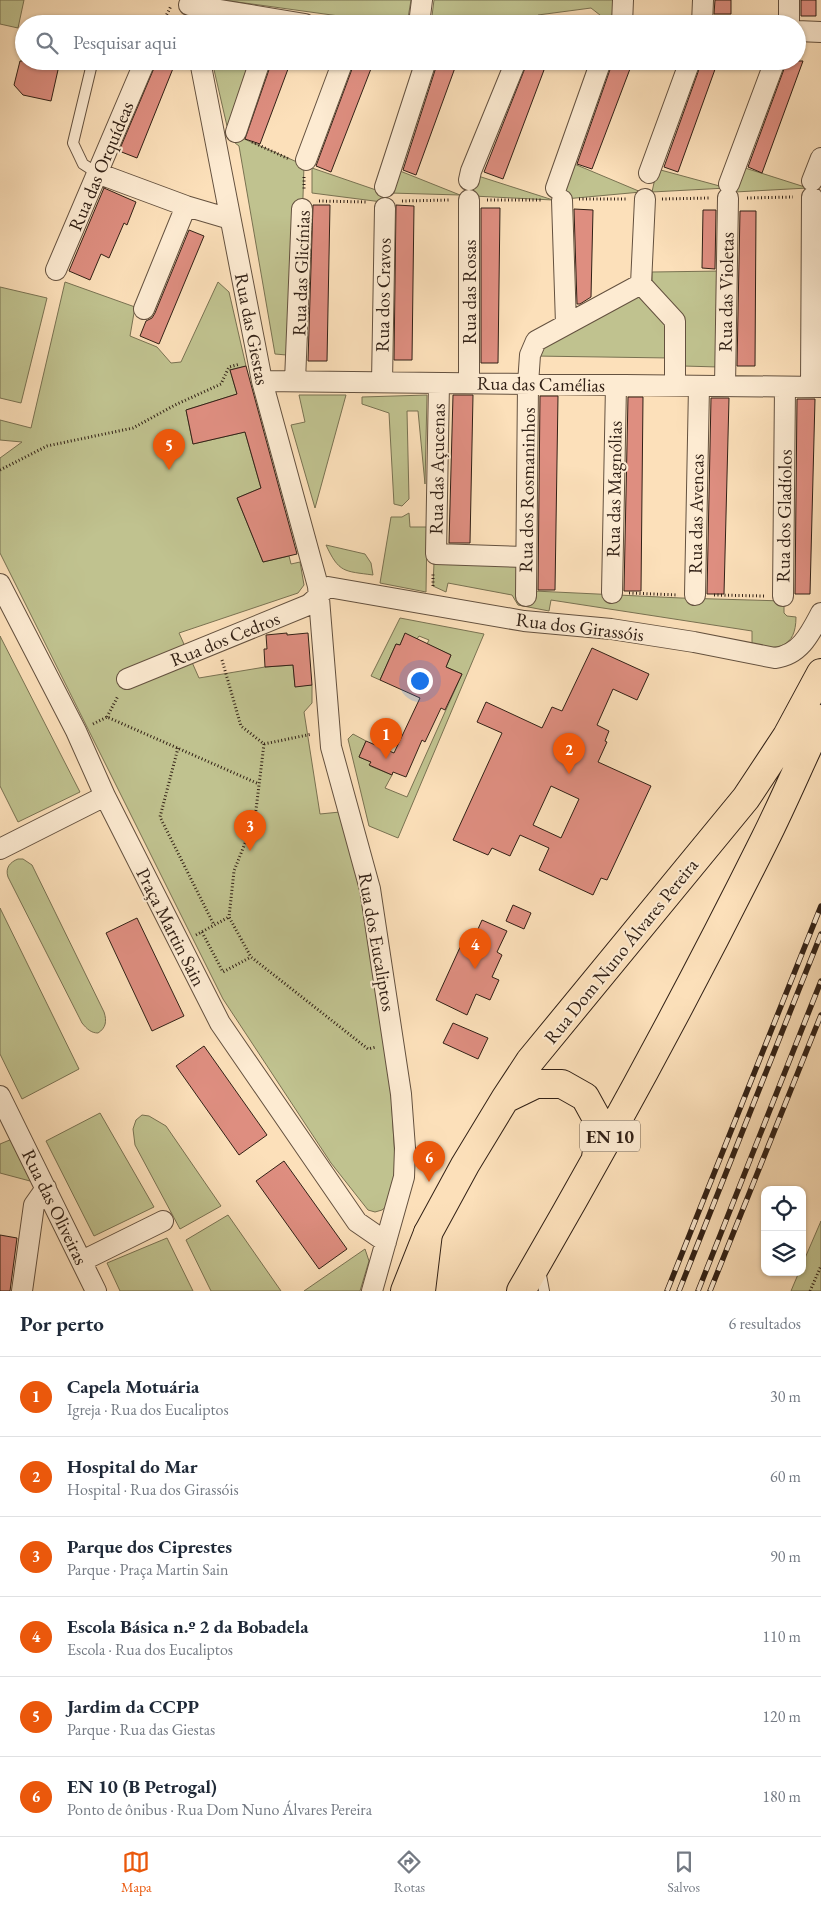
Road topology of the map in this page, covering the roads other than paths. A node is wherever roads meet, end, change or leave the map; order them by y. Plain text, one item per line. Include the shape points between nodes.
1 (623, 0) edge
2 (703, 0) edge
3 (789, 0) edge
4 (422, 1) edge
5 (185, 7) edge
6 (236, 15) edge
7 (420, 15) edge
8 (622, 15) edge
9 (702, 15) edge
10 (789, 15) edge
11 (806, 31) edge
12 (821, 32) edge
13 (91, 70) edge
14 (141, 70) edge
15 (202, 70) edge
16 (257, 70) edge
17 (339, 70) edge
18 (423, 70) edge
19 (512, 70) edge
20 (598, 70) edge
21 (687, 70) edge
22 (772, 70) edge
23 (236, 132) road end
24 (821, 158) edge
25 (300, 164) road end
26 (98, 173) junction
27 (649, 173) dead end
28 (469, 180) dead end
29 (645, 199) road end
30 (469, 200) road end
31 (303, 205) road end
32 (186, 206) junction
33 (230, 219) junction
34 (56, 270) dead end
35 (641, 284) junction
36 (144, 309) dead end
37 (566, 324) junction
38 (262, 381) junction
39 (296, 381) junction
40 (382, 382) junction
41 (439, 383) junction
42 (469, 383) junction
43 (528, 384) junction
44 (616, 385) junction
45 (675, 385) junction
46 (699, 386) junction
47 (725, 386) junction
48 (786, 386) junction
49 (816, 387) edge
50 (526, 557) junction
51 (0, 584) edge
52 (319, 593) junction
53 (612, 593) dead end
54 (695, 595) dead end
55 (526, 596) dead end
56 (783, 596) dead end
57 (821, 613) edge
58 (821, 673) edge
59 (127, 679) road end
60 (821, 719) edge
61 (105, 796) junction
62 (0, 849) edge
63 (0, 1096) edge
64 (505, 1099) junction
65 (7, 1129) edge
66 (594, 1166) junction
67 (46, 1188) junction
68 (163, 1221) dead end
69 (428, 1233) junction
70 (386, 1242) junction
71 (539, 1260) junction
72 (82, 1261) junction
73 (22, 1291) edge
74 (96, 1291) edge
75 (372, 1291) edge
76 (405, 1291) edge
77 (421, 1291) edge
78 (522, 1291) edge
79 (544, 1291) edge

1 - 8 street
2 - 9 street
3 - 10 street
4 - 7 street
5 - 6 street
11 - 12 street
13 - 26 lane via 73,143 83,164
14 - 26 street, Rua das Orquídeas
15 - 33 street, Rua das Giestas
16 - 23 street
17 - 25 street
18 - 40 street, Rua dos Cravos via 386,199
19 - 28 street
20 - 37 street via 559,194
21 - 27 street
22 - 47 street, Rua das Violetas via 728,191
24 - 49 street via 812,189
26 - 32 street
26 - 34 street, Rua das Orquídeas
29 - 35 street
30 - 42 street, Rua das Rosas
31 - 39 street, Rua das Glicínias
32 - 33 street
32 - 36 street
33 - 38 street, Rua das Giestas
35 - 37 street, Rua dos Rosmaninhos
35 - 45 street via 675,320
37 - 43 street, Rua dos Rosmaninhos via 536,341 530,355
38 - 39 street, Rua das Camélias
38 - 52 street, Rua das Giestas
39 - 40 street, Rua das Camélias
40 - 41 street, Rua das Camélias
41 - 42 street, Rua das Camélias
41 - 50 street, Rua das Açucenas via 436,554
42 - 43 street, Rua das Camélias
43 - 44 street, Rua das Camélias
43 - 50 street, Rua dos Rosmaninhos
44 - 45 street, Rua das Camélias
44 - 53 street, Rua das Magnólias
45 - 46 street, Rua das Camélias
46 - 47 street, Rua das Camélias
46 - 54 street, Rua das Avencas
47 - 48 street, Rua das Camélias
48 - 49 street, Rua das Camélias
48 - 56 street, Rua dos Gladíolos
50 - 55 street, Rua dos Rosmaninhos
51 - 61 street, Praça Martin Sain via 76,731
52 - 57 street, Rua dos Girassóis via 334,586 524,621 611,629 775,658 798,649
52 - 59 street, Rua dos Cedros via 308,605
52 - 70 street, Rua dos Eucaliptos via 331,747 370,889 403,1110 404,1177
58 - 64 main road, Rua Dom Nuno Álvares Pereira via 787,736 746,798 530,1061
60 - 66 main road, EN 10 via 766,838
61 - 62 street
61 - 70 street, Praça Martin Sain via 220,1023 357,1222
63 - 65 street, Rua das Oliveiras
64 - 66 main road, EN 10 via 536,1084 562,1084 585,1097 596,1117 599,1141
64 - 69 main road, Rua Dom Nuno Álvares Pereira
65 - 67 street, Rua das Oliveiras
66 - 71 main road, EN 10
67 - 72 street, Rua das Oliveiras
67 - 73 street via 34,1205
68 - 72 street
69 - 76 main road
69 - 77 main road
70 - 75 street, Rua dos Eucaliptos
71 - 78 main road, EN 10
71 - 79 lane
72 - 74 street, Rua das Oliveiras

